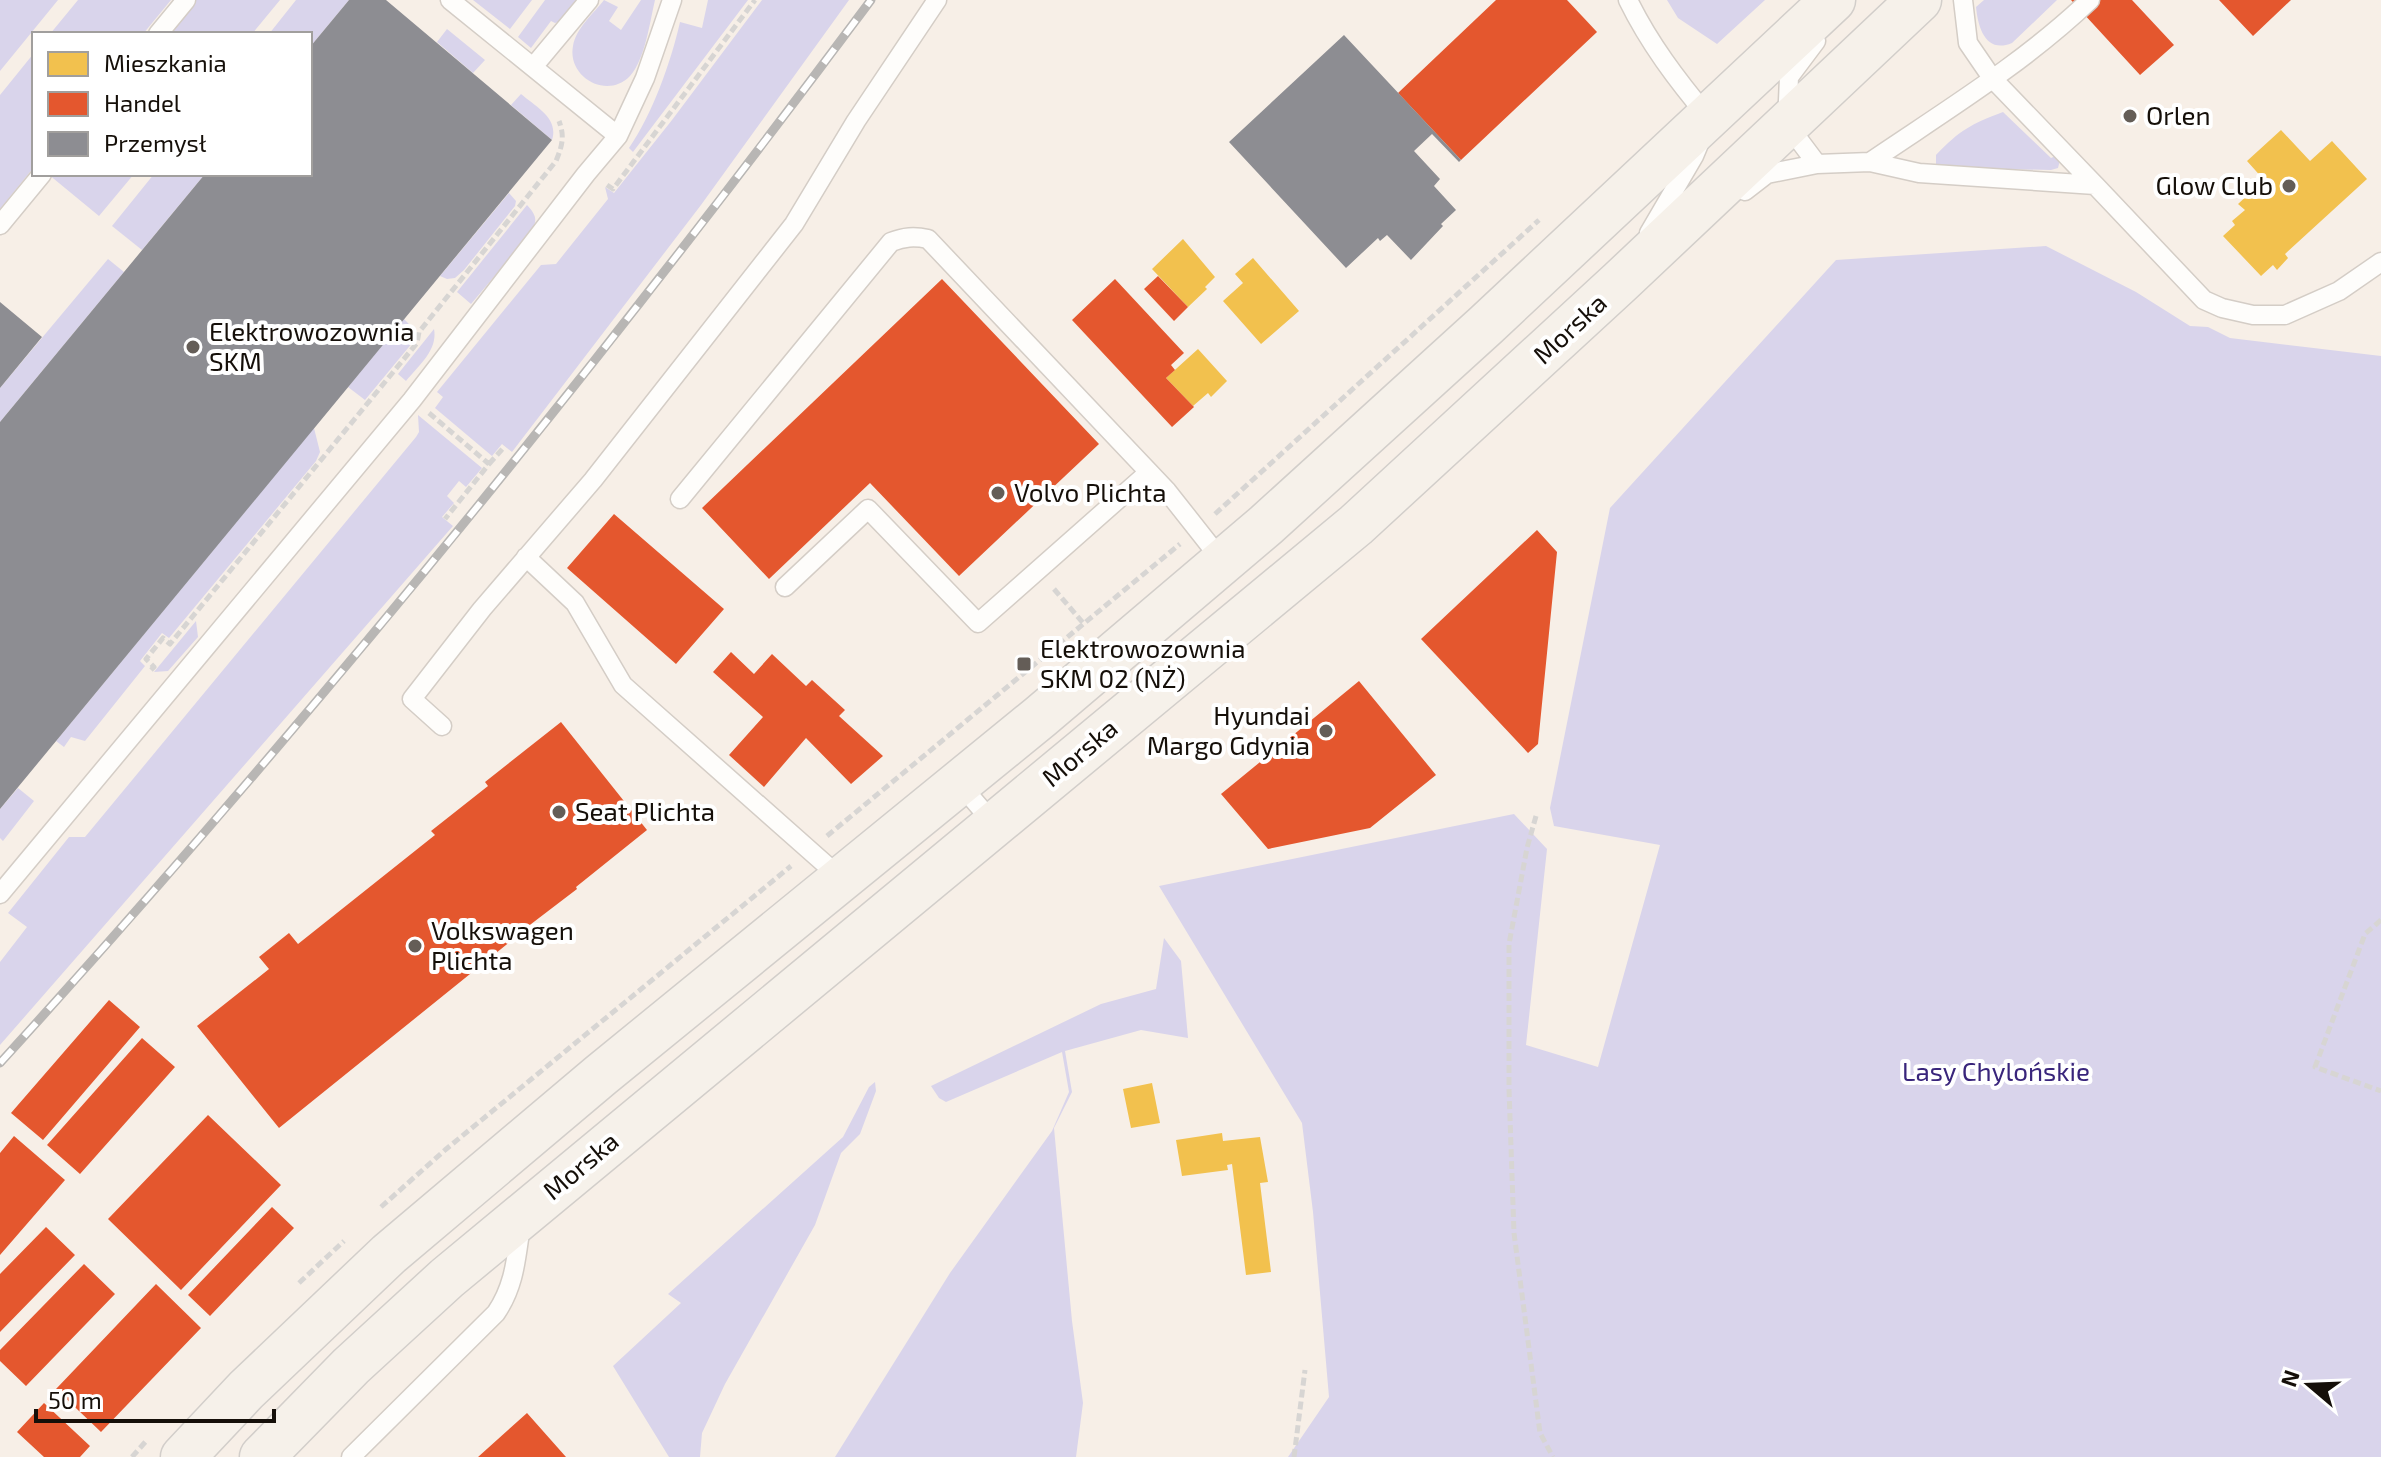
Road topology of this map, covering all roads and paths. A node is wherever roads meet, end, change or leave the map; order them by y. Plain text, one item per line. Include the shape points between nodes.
1 (186, 0) edge
2 (450, 0) edge
3 (589, 0) edge
4 (672, 0) edge
5 (755, 0) edge
6 (937, 0) edge
7 (1628, 0) edge
8 (1833, 0) edge
9 (1847, 0) edge
10 (1919, 0) edge
11 (1963, 0) edge
12 (2090, 0) edge
13 (160, 32) edge
14 (538, 71) junction
15 (1992, 78) junction
16 (1708, 117) junction
17 (1787, 124) junction
18 (618, 136) junction
19 (1870, 162) junction
20 (1817, 164) junction
21 (586, 174) junction
22 (40, 176) edge
23 (2095, 185) junction
24 (1542, 217) dead end
25 (0, 225) edge
26 (2381, 262) edge
27 (1620, 282) junction
28 (444, 426) dead end
29 (505, 446) dead end
30 (489, 464) junction
31 (1149, 472) junction
32 (680, 499) dead end
33 (445, 519) dead end
34 (1210, 546) junction
35 (526, 557) junction
36 (1038, 570) junction
37 (785, 587) dead end
38 (1084, 624) junction
39 (144, 678) dead end
40 (442, 726) dead end
41 (959, 783) junction
42 (1536, 816) dead end
43 (995, 825) junction
44 (810, 850) junction
45 (842, 879) junction
46 (0, 894) edge
47 (2381, 920) edge
48 (2381, 1091) edge
49 (376, 1212) dead end
50 (523, 1215) junction
51 (353, 1233) dead end
52 (296, 1287) dead end
53 (1305, 1370) dead end
54 (168, 1446) edge
55 (356, 1456) edge
56 (132, 1457) edge
57 (262, 1457) edge
58 (1294, 1457) edge
59 (1553, 1457) edge

1 - 13 lane
2 - 14 lane
3 - 14 lane
4 - 18 lane
5 - 21 path via 613,189
6 - 35 lane via 794,224
7 - 16 lane via 1665,64
8 - 16 main road, Morska
9 - 17 lane via 1789,77
10 - 17 main road, Morska
11 - 15 lane via 1968,43
12 - 15 lane
14 - 18 lane
14 - 39 path via 531,94 556,115 563,132 556,161 419,332 417,343 170,644 163,638 154,648 146,659 154,667
15 - 19 lane
15 - 23 lane
16 - 27 lane via 1694,156
16 - 34 main road, Morska via 1266,525
17 - 20 lane
17 - 27 main road, Morska
18 - 21 lane
19 - 20 lane
19 - 23 lane via 1919,173
20 - 27 lane via 1767,174
21 - 46 lane via 412,400
22 - 25 lane
23 - 26 lane via 2204,300 2222,308 2285,315 2339,291
24 - 34 path
27 - 43 main road, Morska via 1356,525
28 - 30 path
29 - 30 path
30 - 33 path
31 - 32 lane via 928,239 916,236 891,242
31 - 34 lane
31 - 36 lane
34 - 38 path
34 - 41 main road, Morska
35 - 40 lane via 412,699
35 - 44 lane via 575,603 623,685
36 - 37 lane via 978,623 868,509
36 - 38 path
38 - 44 path
41 - 43 lane
41 - 45 main road, Morska
42 - 59 path via 1509,944 1509,1105 1514,1233 1540,1433
43 - 50 main road, Morska
44 - 45 lane
44 - 49 path
45 - 54 main road, Morska via 389,1254 246,1390
47 - 48 path via 2365,934 2315,1067
50 - 55 lane via 508,1296
50 - 57 main road, Morska via 351,1366
51 - 52 path
53 - 58 path
54 - 56 path

